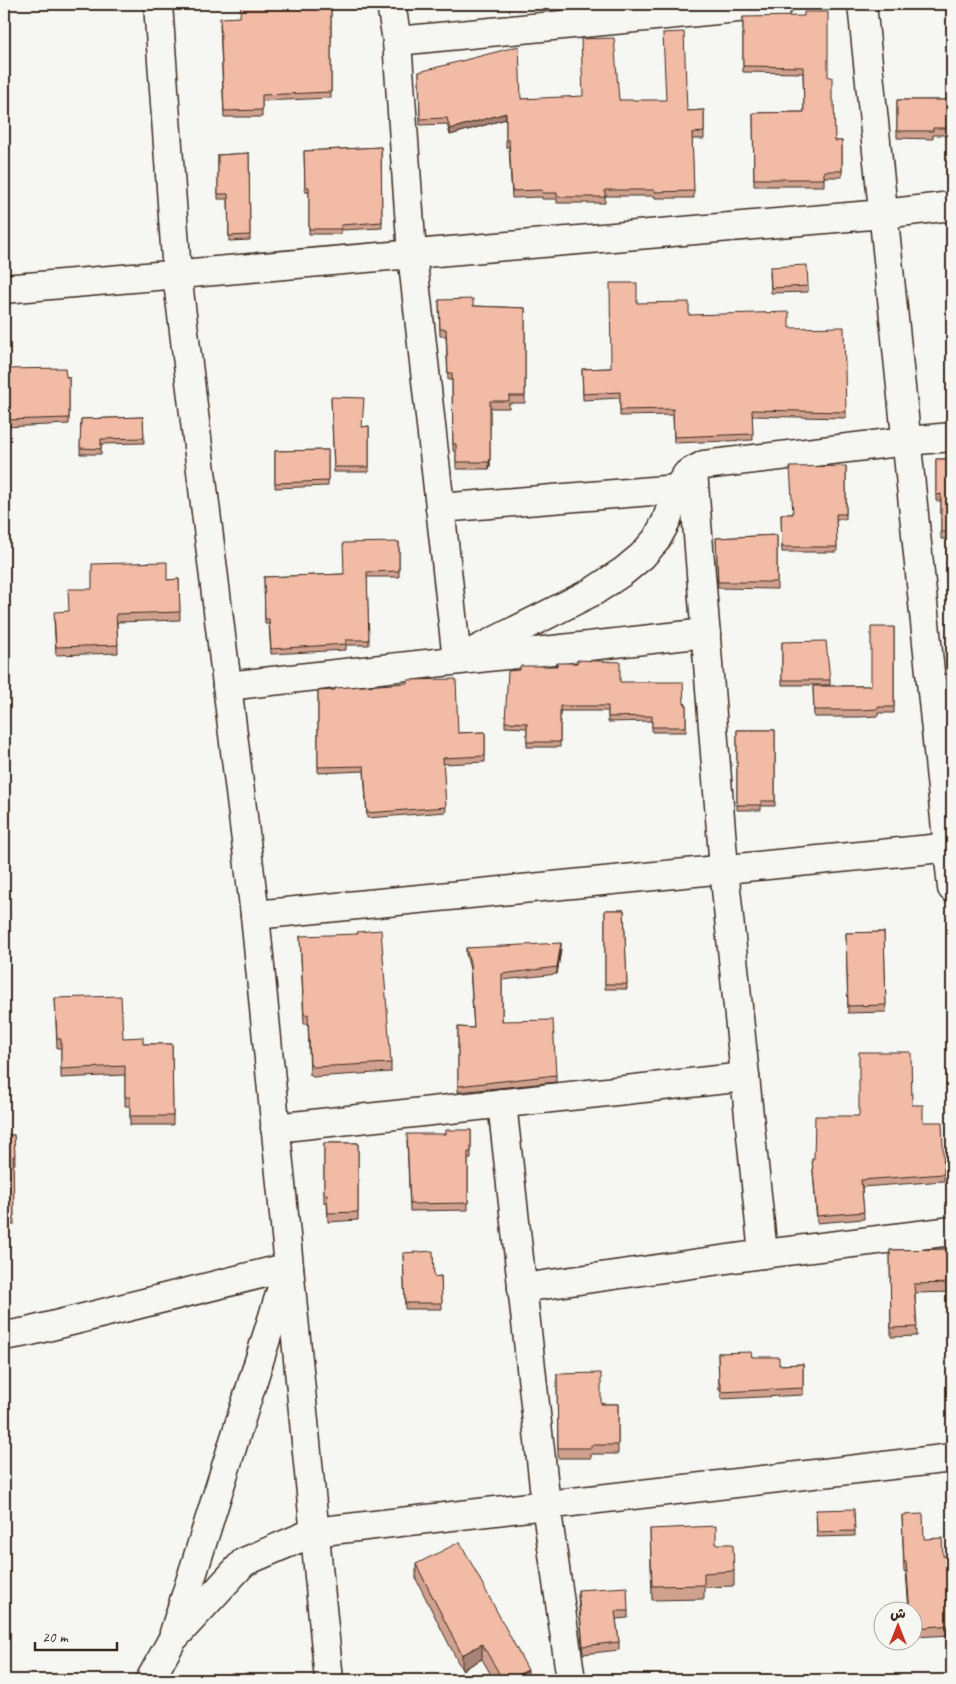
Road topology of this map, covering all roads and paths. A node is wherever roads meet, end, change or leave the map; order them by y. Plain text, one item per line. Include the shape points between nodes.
1 (158, 4) edge
2 (390, 4) edge
3 (779, 4) edge
4 (862, 4) edge
5 (397, 41) junction
6 (952, 206) edge
7 (883, 214) junction
8 (412, 254) junction
9 (177, 274) junction
10 (4, 289) edge
11 (952, 438) edge
12 (907, 441) junction
13 (685, 480) junction
14 (440, 508) junction
15 (706, 633) junction
16 (457, 660) junction
17 (227, 686) junction
18 (950, 847) edge
19 (724, 869) junction
20 (952, 888) edge
21 (255, 915) junction
22 (745, 1077) junction
23 (502, 1103) junction
24 (276, 1128) junction
25 (952, 1231) edge
26 (763, 1254) junction
27 (289, 1267) junction
28 (522, 1288) junction
29 (4, 1336) edge
30 (952, 1458) edge
31 (546, 1505) junction
32 (314, 1532) junction
33 (172, 1640) junction
34 (150, 1680) edge
35 (329, 1680) edge
36 (571, 1680) edge

1 - 9 street
2 - 5 street
3 - 5 street
4 - 7 street
5 - 8 street
6 - 7 street
7 - 8 street
7 - 12 street
8 - 9 street
8 - 14 street
9 - 10 street
9 - 17 street
11 - 12 street
12 - 13 street via 704,464
12 - 18 street
13 - 14 street
13 - 15 street
13 - 16 street via 656,540 624,572 594,591
14 - 16 street
15 - 16 street
15 - 19 street
16 - 17 street
17 - 21 street
18 - 19 street
18 - 20 street
19 - 21 street
19 - 22 street
21 - 24 street
22 - 23 street
22 - 26 street
23 - 24 street
23 - 28 street
24 - 27 street
25 - 26 street
26 - 28 street
27 - 29 street
27 - 32 street
27 - 33 street
28 - 31 street
30 - 31 street
31 - 32 street
31 - 36 street
32 - 33 street via 244,1562
32 - 35 street
33 - 34 street

